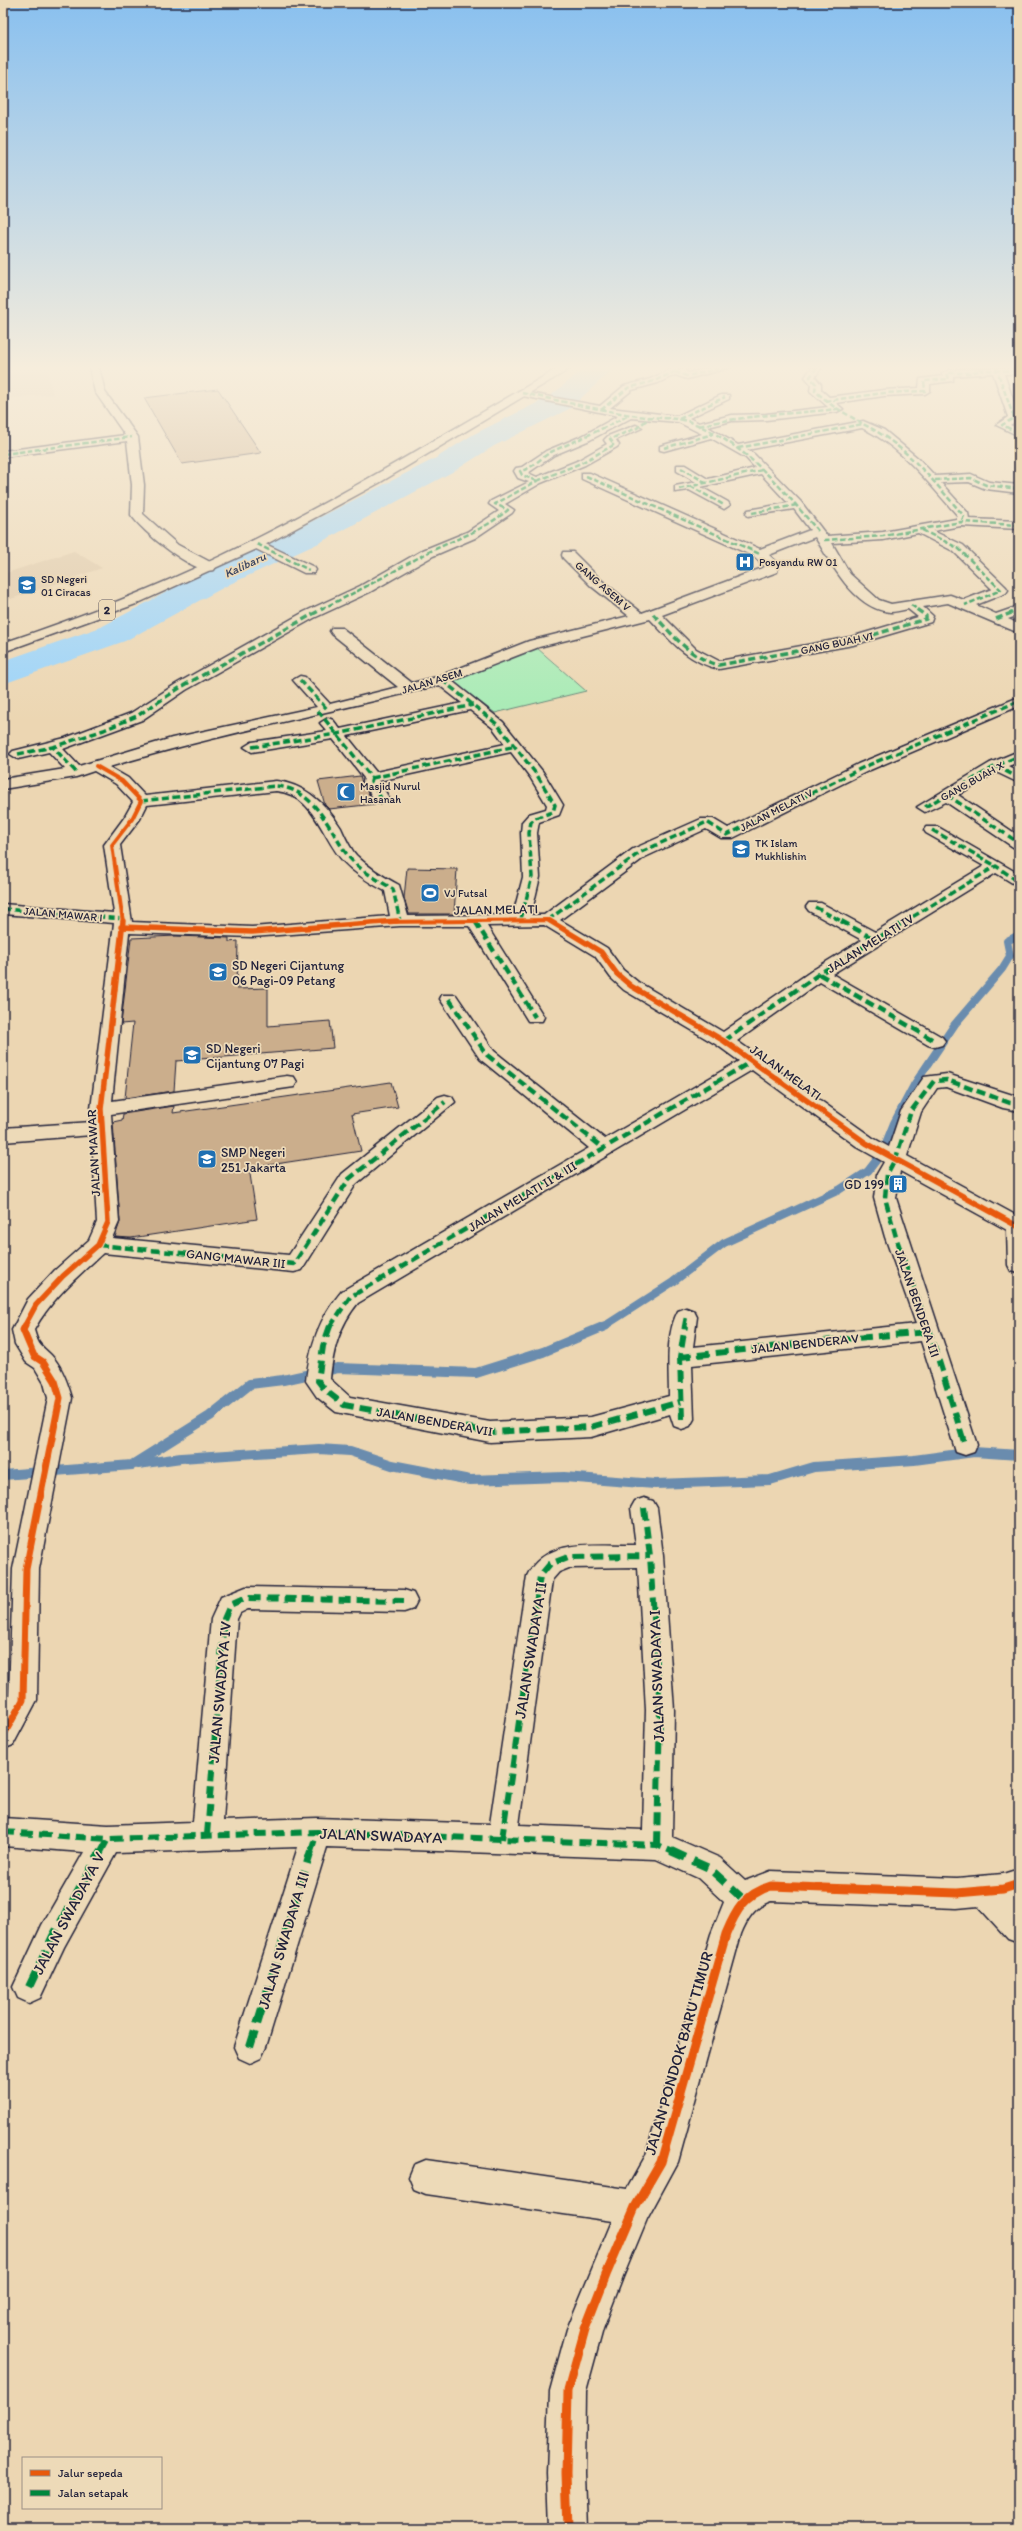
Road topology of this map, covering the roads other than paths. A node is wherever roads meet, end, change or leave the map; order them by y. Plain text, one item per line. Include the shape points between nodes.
1 (138, 485) edge
2 (346, 485) edge
3 (366, 485) edge
4 (533, 485) edge
5 (606, 485) edge
6 (694, 485) edge
7 (777, 485) edge
8 (939, 485) edge
9 (987, 485) edge
10 (1019, 489) edge
11 (724, 505) dead end
12 (797, 505) junction
13 (752, 513) dead end
14 (961, 522) junction
15 (1019, 525) edge
16 (921, 530) junction
17 (821, 535) junction
18 (262, 547) junction
19 (760, 554) junction
20 (568, 555) dead end
21 (195, 561) junction
22 (209, 566) junction
23 (309, 570) dead end
24 (911, 605) junction
25 (965, 605) junction
26 (1019, 610) edge
27 (653, 614) junction
28 (639, 617) junction
29 (996, 619) junction
30 (1019, 629) edge
31 (337, 631) dead end
32 (3, 636) edge
33 (3, 648) edge
34 (300, 680) dead end
35 (442, 680) junction
36 (410, 689) junction
37 (1019, 701) edge
38 (473, 705) junction
39 (323, 710) junction
40 (337, 734) junction
41 (516, 746) junction
42 (53, 747) junction
43 (252, 747) dead end
44 (18, 754) dead end
45 (1019, 756) edge
46 (96, 766) junction
47 (996, 766) junction
48 (76, 772) junction
49 (372, 778) junction
50 (1019, 778) edge
51 (3, 784) edge
52 (947, 795) junction
53 (381, 798) dead end
54 (141, 801) junction
55 (926, 807) dead end
56 (932, 830) dead end
57 (1019, 843) edge
58 (996, 866) junction
59 (1019, 882) edge
60 (815, 907) dead end
61 (3, 909) edge
62 (521, 919) junction
63 (548, 920) junction
64 (400, 921) junction
65 (475, 921) junction
66 (122, 923) junction
67 (876, 940) junction
68 (820, 974) junction
69 (449, 999) dead end
70 (535, 1017) dead end
71 (724, 1041) junction
72 (935, 1041) dead end
73 (752, 1062) junction
74 (287, 1082) dead end
75 (445, 1102) dead end
76 (1019, 1104) edge
77 (102, 1118) junction
78 (3, 1135) edge
79 (603, 1148) junction
80 (893, 1160) junction
81 (1018, 1227) edge
82 (98, 1245) junction
83 (1019, 1266) edge
84 (686, 1317) dead end
85 (930, 1332) junction
86 (320, 1356) joint
87 (680, 1357) junction
88 (965, 1444) dead end
89 (644, 1508) dead end
90 (650, 1556) junction
91 (404, 1601) dead end
92 (3, 1736) edge
93 (3, 1832) edge
94 (317, 1832) junction
95 (207, 1835) junction
96 (108, 1839) junction
97 (502, 1839) junction
98 (657, 1845) junction
99 (1019, 1884) edge
100 (986, 1891) junction
101 (743, 1899) junction
102 (1019, 1928) edge
103 (29, 1987) dead end
104 (250, 2047) dead end
105 (426, 2177) dead end
106 (635, 2207) junction
107 (568, 2528) edge

1 - 21 main road via 137,515 173,548
2 - 21 main road, 2
3 - 18 main road, 2
4 - 42 main road via 495,504 508,510 493,522 309,615 181,687 147,711 90,737
5 - 19 main road
6 - 11 main road via 684,488
7 - 12 main road
8 - 14 main road via 963,512
9 - 10 main road
12 - 13 main road
12 - 17 main road
14 - 15 main road
14 - 16 main road
16 - 17 main road via 883,536
16 - 25 main road via 958,548 1001,590
17 - 19 main road
17 - 24 main road via 845,576 874,603 887,608
18 - 22 main road, 2
18 - 23 main road
19 - 27 main road, JALAN ASEM via 772,564 772,569
20 - 28 main road, GANG ASEM V via 596,583
21 - 22 main road
21 - 32 main road, 2 via 85,607
22 - 33 main road, 2 via 153,592
24 - 25 main road via 947,598
24 - 27 main road, GANG BUAH VI via 926,616 926,619 853,641 725,665 705,662 686,648
25 - 29 main road
26 - 29 main road
27 - 28 main road, JALAN ASEM
28 - 35 main road, JALAN ASEM via 534,644
29 - 30 main road
31 - 36 main road
34 - 39 main road
35 - 36 main road, JALAN ASEM
35 - 38 main road
36 - 39 main road, JALAN ASEM
37 - 63 main road, JALAN MELATI V via 864,767 727,834 707,822 646,850
38 - 40 main road
38 - 41 main road via 498,725
39 - 40 main road
39 - 46 main road, JALAN ASEM via 177,741
40 - 43 main road
40 - 49 main road
41 - 49 main road
41 - 62 main road via 538,775 556,807 553,812 531,823 531,888
42 - 44 main road
42 - 48 main road
45 - 47 main road, GANG BUAH X
46 - 48 main road, JALAN ASEM
46 - 54 main road via 122,781
47 - 50 main road
47 - 52 main road, GANG BUAH X
48 - 51 main road, JALAN ASEM
49 - 53 main road via 371,782
52 - 55 main road, GANG BUAH X
52 - 57 main road
54 - 64 main road via 276,786 291,788 313,804 349,857 371,876 393,889
54 - 66 main road, JALAN MAWAR via 132,819 112,845
56 - 58 main road
58 - 59 main road
58 - 67 main road, JALAN MELATI IV
60 - 67 main road
61 - 66 main road, JALAN MAWAR I
62 - 63 main road, JALAN MELATI
62 - 65 main road, JALAN MELATI
63 - 71 main road, JALAN MELATI via 601,952 631,986
64 - 65 main road, JALAN MELATI
64 - 66 main road, JALAN MELATI via 252,932
65 - 70 main road
66 - 77 main road, JALAN MAWAR
67 - 68 main road, JALAN MELATI IV
68 - 71 main road, JALAN MELATI IV
68 - 72 main road
69 - 79 main road via 487,1055
71 - 73 main road, JALAN MELATI
73 - 79 main road, JALAN MELATI II & III
73 - 80 main road, JALAN MELATI
74 - 77 main road
75 - 82 main road, GANG MAWAR III via 350,1179 294,1264
76 - 80 main road, JALAN BENDERA III via 947,1080 934,1081 911,1111
77 - 78 main road
77 - 82 main road, JALAN MAWAR via 108,1222
79 - 86 main road, JALAN MELATI II & III via 350,1297 336,1311
80 - 81 main road, JALAN MELATI
80 - 85 main road, JALAN BENDERA III via 887,1174 885,1198 896,1238
81 - 83 main road
82 - 92 main road, JALAN MAWAR via 63,1276 36,1305 23,1330 34,1356 43,1362 55,1381 60,1398 26,1569 22,1700
84 - 87 main road
85 - 87 main road, JALAN BENDERA V via 842,1338
85 - 88 main road, JALAN BENDERA III
86 - 87 main road, JALAN BENDERA VII via 318,1382 344,1405 490,1432 591,1426 681,1410
89 - 90 main road, JALAN SWADAYA I
90 - 97 main road, JALAN SWADAYA II via 568,1557 550,1564 540,1576
90 - 98 main road, JALAN SWADAYA I via 660,1710
91 - 95 main road, JALAN SWADAYA IV via 246,1598 230,1606 224,1619
93 - 96 main road, JALAN SWADAYA
94 - 95 main road, JALAN SWADAYA
94 - 97 main road, JALAN SWADAYA
94 - 104 main road, JALAN SWADAYA III
95 - 96 main road, JALAN SWADAYA
96 - 103 main road, JALAN SWADAYA V via 53,1936
97 - 98 main road, JALAN SWADAYA
98 - 101 main road, JALAN SWADAYA via 709,1868
99 - 100 main road
100 - 101 main road via 957,1893 788,1885 757,1889
100 - 102 main road
101 - 106 main road, JALAN PONDOK BARU TIMUR via 726,1934 661,2162
105 - 106 main road
106 - 107 main road, JALAN PONDOK BARU TIMUR via 585,2329 568,2391

